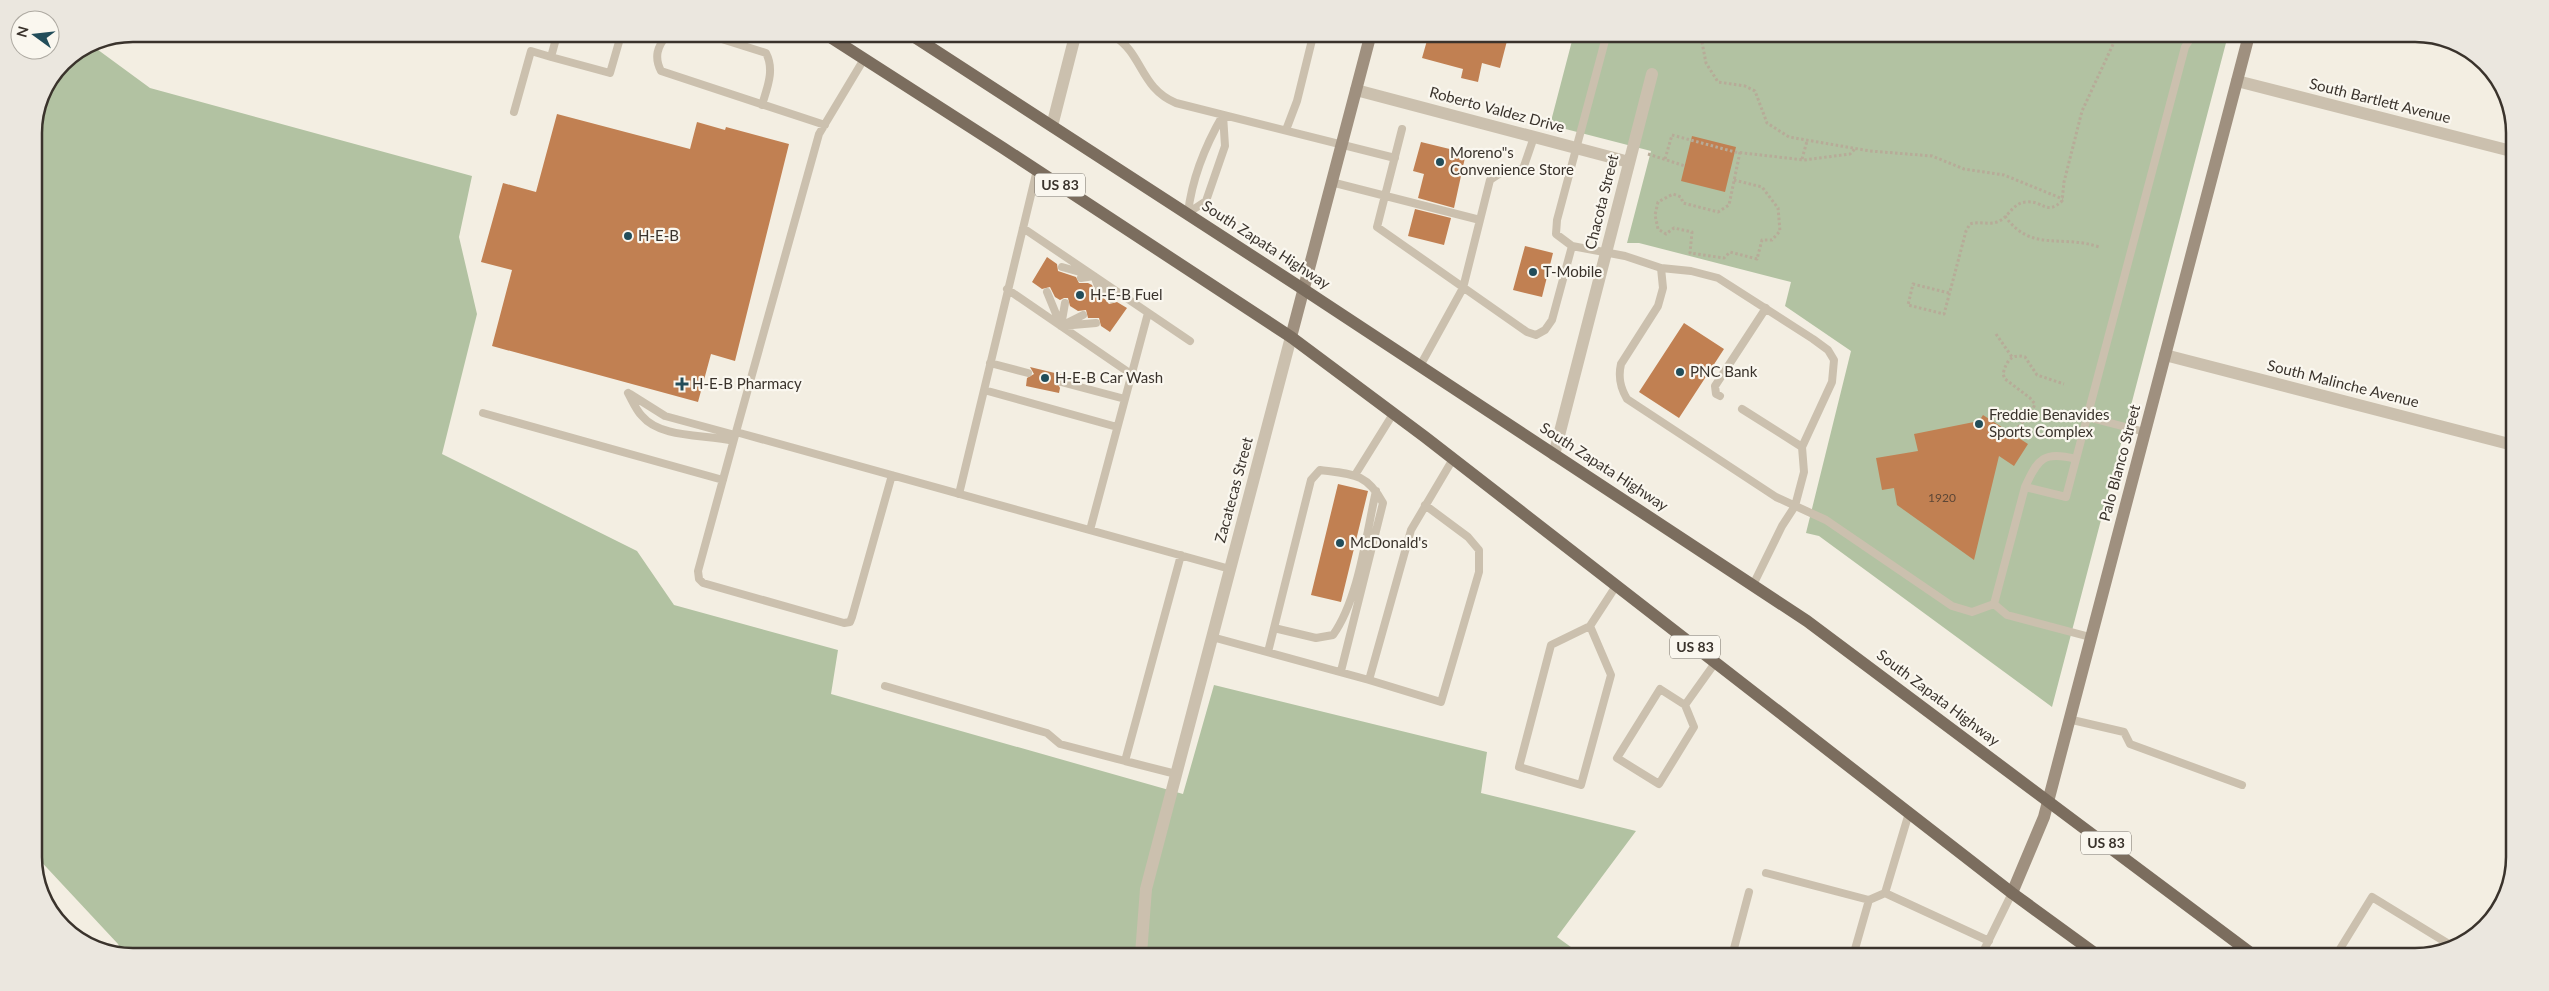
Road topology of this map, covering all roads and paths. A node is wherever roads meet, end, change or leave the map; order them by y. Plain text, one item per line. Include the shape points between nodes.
1 (555, 42) edge
2 (620, 42) edge
3 (661, 42) edge
4 (731, 42) edge
5 (838, 42) edge
6 (922, 42) edge
7 (1073, 42) edge
8 (1123, 42) edge
9 (1312, 42) edge
10 (1369, 42) edge
11 (1605, 42) edge
12 (1701, 42) edge
13 (2114, 42) edge
14 (2188, 42) edge
15 (2247, 42) edge
16 (551, 57) junction
17 (864, 59) junction
18 (1652, 74) dead end
19 (2237, 80) junction
20 (1356, 90) junction
21 (762, 105) junction
22 (514, 112) dead end
23 (1223, 115) junction
24 (825, 125) junction
25 (1052, 126) junction
26 (1402, 129) dead end
27 (1286, 130) junction
28 (1534, 137) junction
29 (1807, 141) junction
30 (1342, 144) junction
31 (1577, 148) junction
32 (1855, 148) junction
33 (2506, 150) edge
34 (1740, 152) junction
35 (1648, 154) dead end
36 (1394, 158) junction
37 (1665, 159) junction
38 (1802, 159) junction
39 (1629, 162) junction
40 (1685, 166) dead end
41 (1037, 170) junction
42 (1734, 180) junction
43 (1331, 182) junction
44 (1385, 196) junction
45 (2063, 199) junction
46 (1188, 213) junction
47 (2005, 216) junction
48 (1480, 220) junction
49 (1022, 228) junction
50 (1572, 246) junction
51 (2099, 247) dead end
52 (1606, 254) junction
53 (1062, 267) dead end
54 (1661, 268) junction
55 (1094, 276) junction
56 (1081, 278) dead end
57 (1463, 288) junction
58 (1008, 289) junction
59 (1304, 289) junction
60 (1100, 290) dead end
61 (1047, 292) dead end
62 (1949, 293) junction
63 (1112, 299) dead end
64 (1065, 303) dead end
65 (1766, 308) junction
66 (1148, 312) junction
67 (1083, 315) dead end
68 (1096, 323) dead end
69 (1061, 326) junction
70 (1996, 334) dead end
71 (1291, 337) junction
72 (1190, 341) dead end
73 (2165, 355) junction
74 (2012, 357) junction
75 (990, 363) junction
76 (1420, 366) junction
77 (1028, 373) dead end
78 (1131, 374) junction
79 (1061, 382) dead end
80 (2064, 384) dead end
81 (984, 390) junction
82 (1720, 396) dead end
83 (1125, 399) junction
84 (1742, 409) dead end
85 (483, 413) dead end
86 (1393, 414) junction
87 (2087, 417) junction
88 (1117, 427) junction
89 (2145, 432) junction
90 (2012, 435) dead end
91 (735, 436) junction
92 (2506, 442) edge
93 (1802, 447) junction
94 (1554, 455) junction
95 (1453, 459) junction
96 (2076, 459) junction
97 (892, 475) junction
98 (1355, 475) junction
99 (723, 480) junction
100 (2025, 486) junction
101 (1376, 491) junction
102 (959, 494) junction
103 (1425, 505) junction
104 (1795, 506) junction
105 (1090, 530) junction
106 (1181, 555) junction
107 (1230, 569) junction
108 (1753, 585) junction
109 (1616, 586) junction
110 (1994, 604) junction
111 (1590, 626) junction
112 (1274, 628) junction
113 (2090, 637) junction
114 (1212, 638) junction
115 (1268, 652) junction
116 (1715, 663) junction
117 (1341, 671) junction
118 (1368, 680) junction
119 (885, 686) dead end
120 (1685, 705) junction
121 (2068, 719) junction
122 (1125, 761) junction
123 (1176, 774) junction
124 (2242, 785) dead end
125 (2048, 800) junction
126 (1910, 813) junction
127 (1766, 873) dead end
128 (1749, 892) dead end
129 (1885, 893) junction
130 (2012, 893) junction
131 (1869, 900) junction
132 (1989, 941) junction
133 (2447, 943) edge
134 (1141, 948) edge
135 (1734, 948) edge
136 (1855, 948) edge
137 (1985, 948) edge
138 (2089, 948) edge
139 (2244, 948) edge
140 (2341, 948) edge

1 - 16 lane
2 - 16 lane via 610,73
3 - 21 lane via 656,60 662,72
4 - 21 lane via 766,53 771,61
5 - 17 main road, US 83
6 - 25 main road, South Zapata Highway / US 83
7 - 25 street
8 - 23 lane via 1152,88 1164,98
9 - 27 lane
10 - 20 street, Zacatecas Street
11 - 31 lane
12 - 29 path via 1706,63 1718,82 1751,88 1758,94 1767,123 1780,132
13 - 45 path via 2082,111 2064,182
14 - 87 lane
15 - 19 street, Palo Blanco Street
16 - 22 lane via 531,51
17 - 24 lane
17 - 41 main road, US 83
18 - 39 street, Chacota Street
19 - 33 street, South Bartlett Avenue
19 - 73 street, Palo Blanco Street
20 - 28 street, Roberto Valdez Drive
20 - 30 street, Zacatecas Street
21 - 24 lane
23 - 27 lane
23 - 46 lane via 1207,141 1190,191
23 - 46 lane via 1225,146 1206,202
24 - 91 lane via 816,146
25 - 46 main road, South Zapata Highway / US 83
26 - 36 lane
27 - 30 lane
28 - 31 street, Roberto Valdez Drive
28 - 48 lane via 1523,169 1505,170 1490,180
29 - 32 path
29 - 38 path
30 - 36 lane
30 - 43 street, Zacatecas Street
31 - 39 street, Roberto Valdez Drive
31 - 50 lane via 1556,234
32 - 38 path via 1850,154
32 - 45 path via 1932,156 1964,169 2004,175
34 - 37 path via 1672,135
34 - 38 path
34 - 42 path
35 - 37 path
36 - 44 lane
37 - 40 path
39 - 52 street, Chacota Street
41 - 49 lane
41 - 71 main road, US 83
42 - 42 path via 1729,205 1718,212 1683,203 1681,197 1673,194 1661,200 1655,215 1658,229 1666,234 1674,228 1692,232 1690,253 1724,258 1730,252 1757,259 1762,240 1772,240 1780,231 1780,214 1762,187
43 - 44 lane
43 - 59 street, Zacatecas Street
44 - 48 lane
44 - 57 lane via 1377,227
45 - 47 path via 2054,208 2034,202 2019,203
46 - 59 main road, South Zapata Highway / US 83
47 - 51 path via 2019,233 2036,240 2079,241
47 - 62 path via 1997,222 1975,222 1967,227
48 - 57 lane
49 - 55 lane
49 - 58 lane
50 - 52 lane
50 - 57 lane via 1552,320 1545,330 1536,335 1526,332
52 - 54 lane via 1625,256
52 - 94 street, Chacota Street
53 - 55 lane
54 - 65 lane via 1691,270 1718,278
54 - 104 lane via 1664,288 1658,306 1621,364 1618,374 1621,389 1627,399 1776,498
55 - 56 lane
55 - 60 lane
55 - 63 lane
55 - 66 lane
57 - 76 lane
58 - 69 lane
58 - 75 lane
59 - 71 street, Zacatecas Street
59 - 76 main road, South Zapata Highway / US 83
61 - 69 lane
62 - 62 path via 1914,284 1908,305 1944,314
64 - 69 lane
65 - 82 lane via 1715,386 1716,394
65 - 93 lane via 1814,339 1828,350 1834,360 1832,382
66 - 72 lane
66 - 78 lane
67 - 69 lane
68 - 69 lane
69 - 78 lane
70 - 74 path
71 - 86 main road, US 83
71 - 107 street, Zacatecas Street
73 - 89 street, Palo Blanco Street
73 - 92 street, South Malinche Avenue
74 - 80 path via 2025,357 2037,375
74 - 90 path via 2005,367 2005,379 2035,404 2029,417
75 - 77 lane
75 - 81 lane
76 - 94 main road, South Zapata Highway / US 83
78 - 83 lane
79 - 83 lane
81 - 88 lane
81 - 102 lane
83 - 88 lane
84 - 93 lane
85 - 99 lane
86 - 95 main road, US 83
86 - 98 lane
87 - 89 lane
87 - 96 lane
88 - 105 lane
89 - 113 street, Palo Blanco Street
91 - 91 lane via 665,416 628,393 642,416 657,427 693,437
91 - 97 lane
91 - 99 lane
93 - 104 lane via 1804,472
94 - 108 main road, South Zapata Highway / US 83
95 - 103 lane
95 - 109 main road, US 83
96 - 100 lane via 2054,454 2047,456 2032,472
96 - 100 lane via 2066,497
97 - 99 lane via 852,617 850,622 844,623 703,583 699,579 698,571
97 - 102 lane
98 - 101 lane via 1368,481
98 - 112 lane via 1320,470 1311,480
100 - 110 lane
101 - 112 lane via 1357,574 1343,620 1333,635 1316,638
101 - 117 lane via 1383,503
102 - 105 lane
103 - 118 lane via 1411,530
103 - 118 lane via 1468,537 1479,550 1479,572 1441,702
104 - 108 lane
104 - 110 lane via 1826,520 1952,606 1972,612
105 - 106 lane
106 - 107 lane
106 - 122 lane
107 - 114 street, Zacatecas Street
108 - 125 main road, South Zapata Highway / US 83 via 1807,621
109 - 111 lane
109 - 116 main road, US 83
110 - 113 lane via 2007,615
111 - 111 lane via 1551,644 1519,767 1582,785 1611,675
112 - 115 lane
113 - 121 street, Palo Blanco Street
114 - 115 lane
114 - 123 street, Zacatecas Street
115 - 117 lane
116 - 120 lane
116 - 126 main road, US 83
117 - 118 lane
119 - 122 lane via 1047,733 1060,744
120 - 120 lane via 1660,689 1617,758 1659,784 1694,727
121 - 124 lane via 2124,732 2130,744
121 - 125 street, Palo Blanco Street
122 - 123 lane
123 - 134 street, Zacatecas Street via 1146,889
125 - 130 street, Palo Blanco Street
125 - 139 main road, South Zapata Highway / US 83
126 - 129 lane
126 - 130 main road, US 83
127 - 131 lane
128 - 135 lane
129 - 131 lane
129 - 132 lane
130 - 132 lane
130 - 138 main road, US 83
131 - 136 lane
132 - 137 lane
133 - 140 lane via 2372,898

